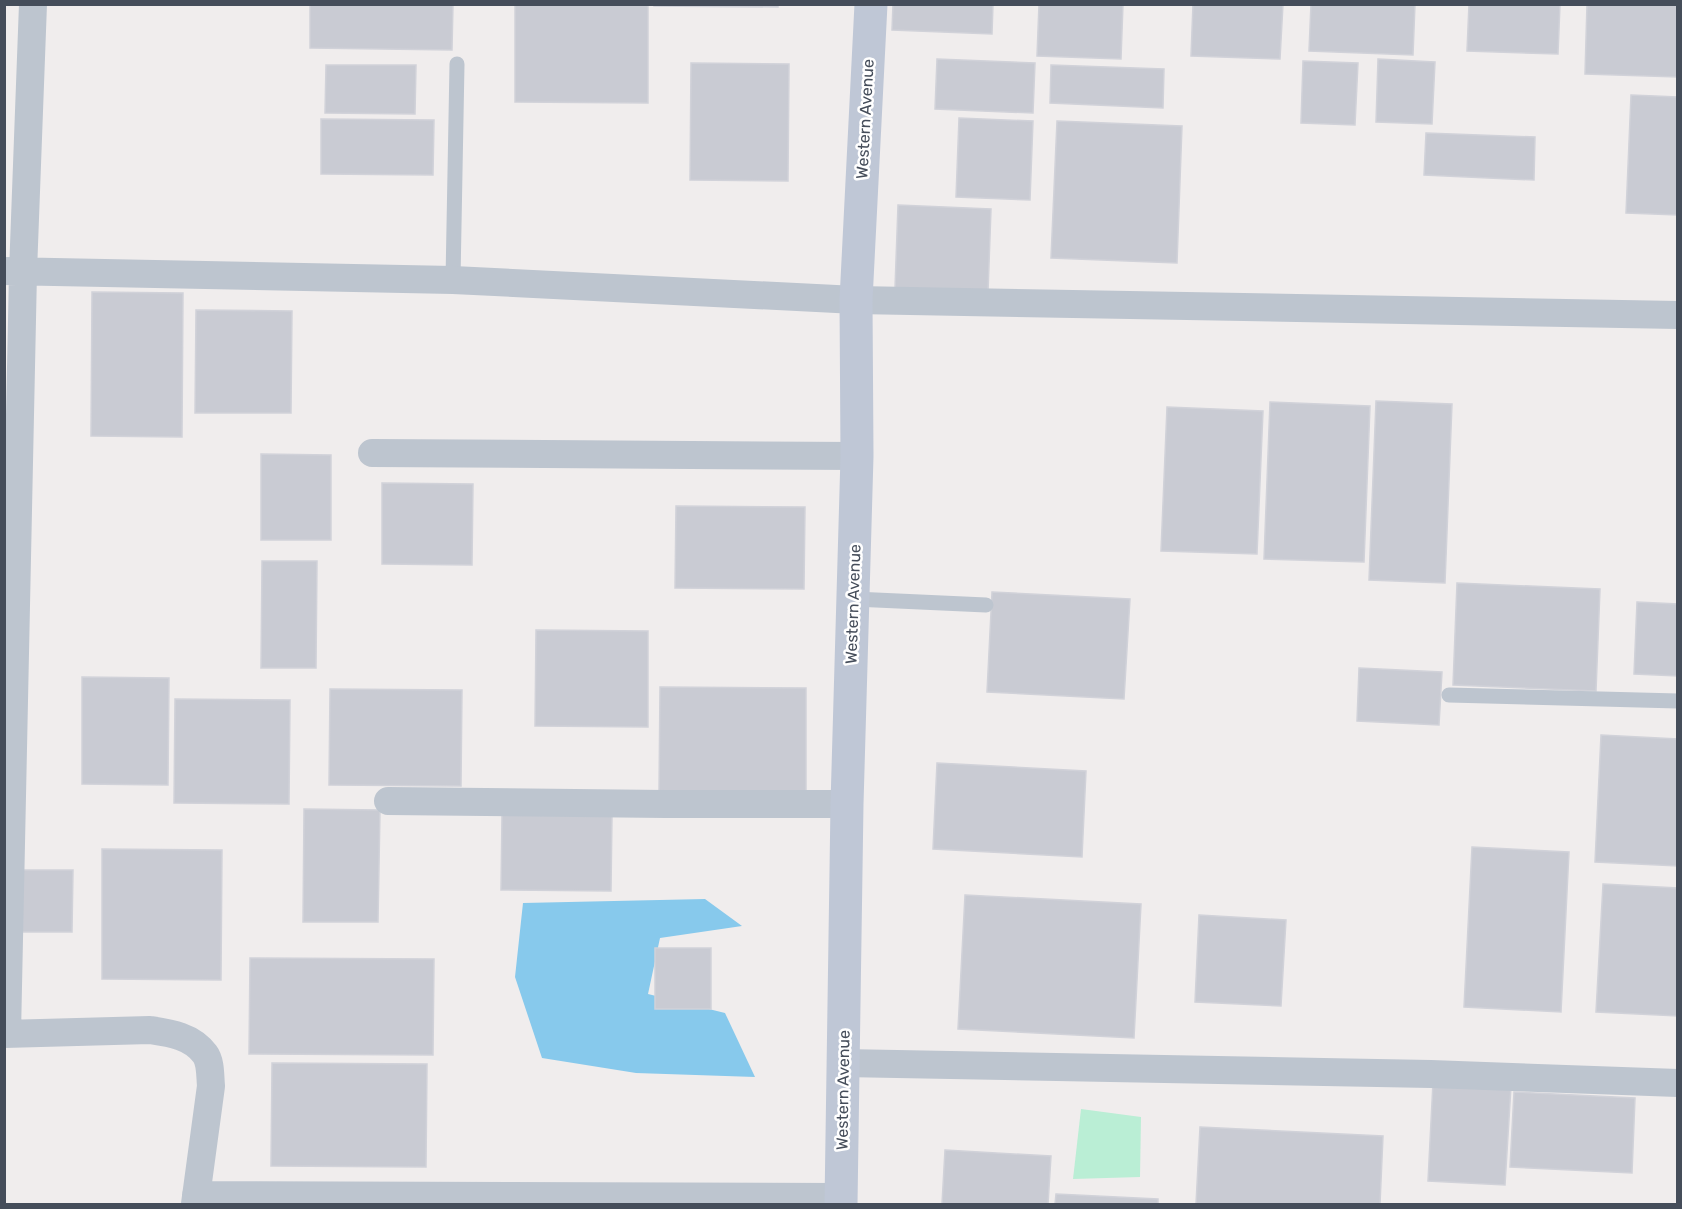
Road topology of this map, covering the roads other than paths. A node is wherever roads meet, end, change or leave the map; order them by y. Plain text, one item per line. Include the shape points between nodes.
1 (33, 4) edge
2 (871, 4) edge
3 (457, 64) dead end
4 (14, 272) edge
5 (453, 280) junction
6 (856, 300) junction
7 (1677, 315) edge
8 (372, 453) dead end
9 (857, 456) junction
10 (854, 599) junction
11 (986, 605) dead end
12 (1449, 695) dead end
13 (1677, 701) edge
14 (387, 801) dead end
15 (846, 804) junction
16 (6, 1034) edge
17 (843, 1063) junction
18 (1677, 1083) edge
19 (196, 1200) edge
20 (841, 1201) edge

1 - 4 street
2 - 6 street, Western Avenue
3 - 5 lane
4 - 5 street
4 - 16 street
5 - 6 street
6 - 7 street
6 - 9 street, Western Avenue
8 - 9 street
9 - 10 street, Western Avenue
10 - 11 lane
10 - 15 street, Western Avenue
12 - 13 lane
14 - 15 street
15 - 17 street, Western Avenue
16 - 19 street via 150,1030 174,1033 191,1041 205,1054 211,1086
17 - 18 street
17 - 20 street, Western Avenue
19 - 20 street

